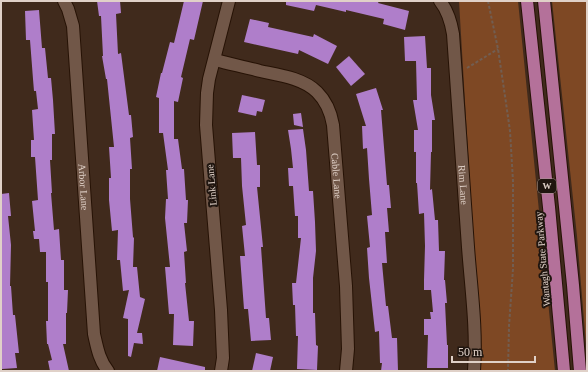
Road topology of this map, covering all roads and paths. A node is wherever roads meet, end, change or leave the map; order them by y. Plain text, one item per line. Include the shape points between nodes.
1 (64, 1) edge
2 (228, 1) edge
3 (440, 1) edge
4 (488, 1) edge
5 (527, 1) edge
6 (544, 1) edge
7 (498, 49) junction
8 (215, 60) junction
9 (456, 75) junction
10 (108, 371) edge
11 (221, 371) edge
12 (346, 371) edge
13 (474, 371) edge
14 (508, 371) edge
15 (564, 371) edge
16 (580, 371) edge

1 - 10 street, Arbor Lane via 73,26 94,334 99,356
2 - 8 street, Link Lane
3 - 9 street, Rim Lane via 450,19
4 - 7 path
5 - 15 highway, Wantagh State Parkway / W
6 - 16 highway, W
7 - 9 path
7 - 14 path via 510,131 513,181 513,269
8 - 11 street, Link Lane via 207,93 206,125 221,310
8 - 12 street, Cable Lane via 307,84 326,103 333,126 346,286
9 - 13 street, Rim Lane via 475,320

